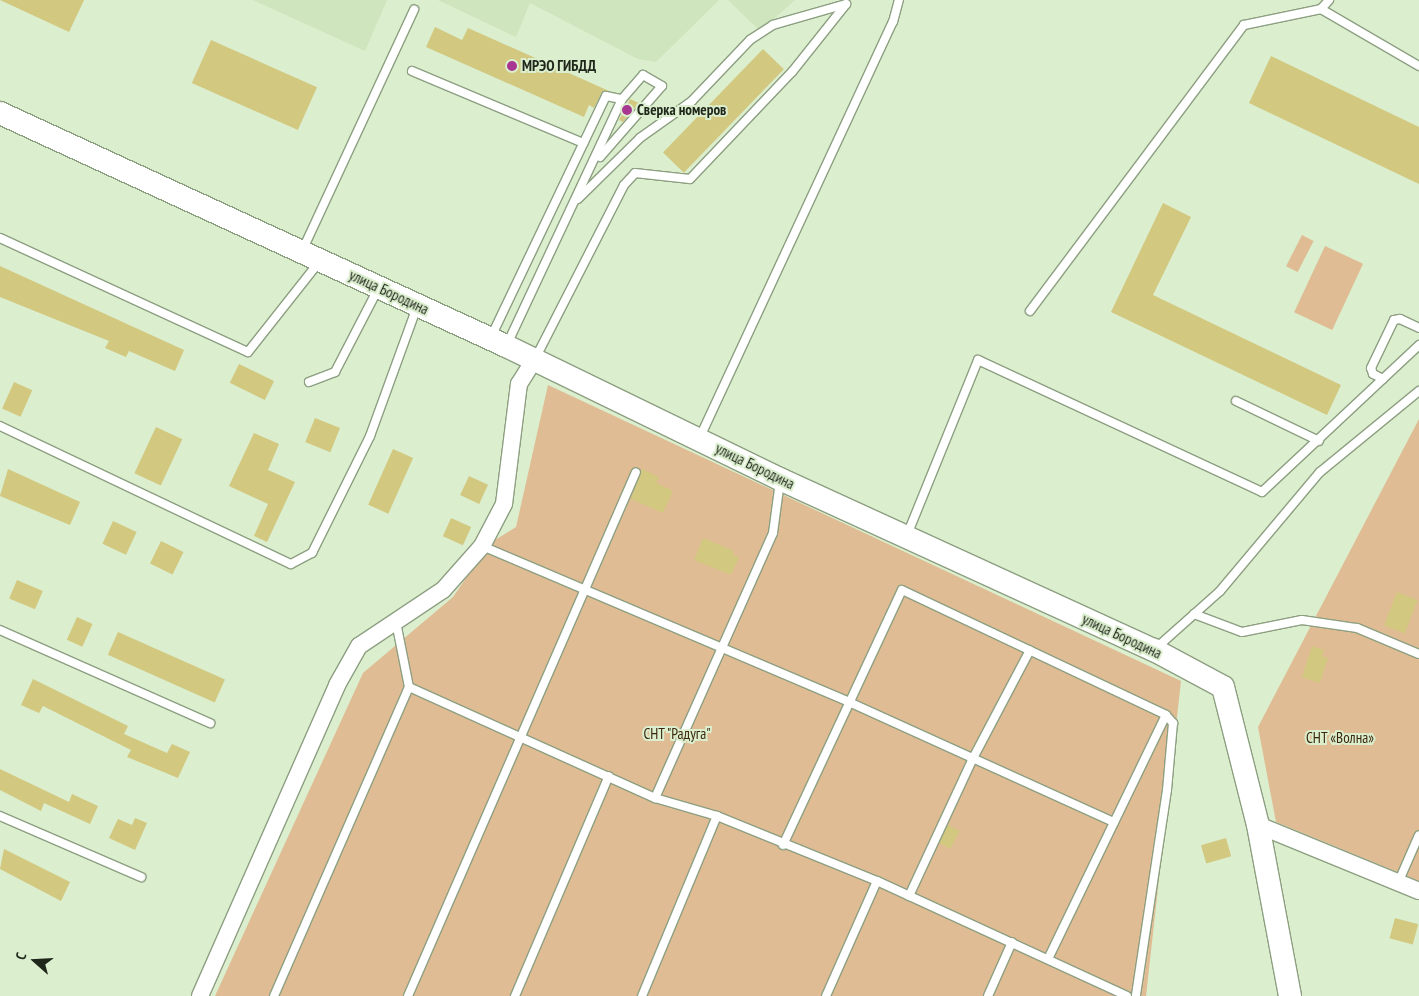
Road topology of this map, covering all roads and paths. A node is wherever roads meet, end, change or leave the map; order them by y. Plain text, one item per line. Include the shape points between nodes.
1 (899, 0) edge
2 (1329, 0) edge
3 (850, 2) edge
4 (1321, 9) junction
5 (414, 10) dead end
6 (1419, 66) edge
7 (412, 71) dead end
8 (622, 99) junction
9 (0, 114) edge
10 (583, 143) junction
11 (595, 162) junction
12 (578, 199) junction
13 (0, 238) edge
14 (311, 256) junction
15 (378, 287) junction
16 (417, 305) junction
17 (1030, 311) dead end
18 (1419, 328) edge
19 (498, 342) junction
20 (1419, 345) edge
21 (533, 362) junction
22 (1384, 379) junction
23 (308, 382) dead end
24 (1419, 391) edge
25 (1236, 401) dead end
26 (0, 426) edge
27 (699, 439) junction
28 (1319, 441) junction
29 (636, 472) dead end
30 (780, 479) junction
31 (906, 537) junction
32 (482, 546) junction
33 (581, 591) junction
34 (1194, 614) junction
35 (395, 620) junction
36 (0, 630) edge
37 (722, 649) junction
38 (1030, 650) junction
39 (1154, 650) junction
40 (1419, 654) edge
41 (409, 687) junction
42 (850, 702) junction
43 (1166, 715) junction
44 (210, 723) dead end
45 (518, 737) junction
46 (972, 760) junction
47 (609, 776) junction
48 (655, 798) junction
49 (0, 816) edge
50 (717, 816) junction
51 (1114, 822) junction
52 (1258, 825) junction
53 (1419, 835) edge
54 (783, 845) junction
55 (140, 877) dead end
56 (876, 881) junction
57 (1398, 883) junction
58 (1419, 891) edge
59 (909, 896) junction
60 (1012, 942) junction
61 (1048, 959) junction
62 (200, 996) edge
63 (274, 996) edge
64 (408, 996) edge
65 (515, 996) edge
66 (642, 996) edge
67 (826, 996) edge
68 (988, 996) edge
69 (1127, 996) edge
70 (1136, 996) edge
71 (1290, 996) edge

1 - 27 lane via 893,22 725,390
2 - 4 lane
3 - 12 lane via 773,25 750,40 692,101 640,138
3 - 21 lane via 792,72 690,179 635,173 624,185
4 - 6 lane
4 - 17 lane via 1244,25
5 - 14 lane
7 - 10 lane
8 - 10 lane via 606,96
8 - 11 lane
8 - 11 lane via 643,75 662,86
9 - 14 main road, улица Бородина
10 - 19 lane
11 - 12 lane
12 - 19 lane
13 - 14 lane via 248,352
14 - 15 main road, улица Бородина
15 - 16 main road, улица Бородина
15 - 23 lane via 335,372
16 - 19 main road, улица Бородина
16 - 26 lane via 370,436 312,553 291,564
18 - 22 lane via 1400,318 1394,320 1371,368 1373,374
19 - 21 main road, улица Бородина
20 - 22 lane
21 - 27 main road, улица Бородина
21 - 32 street via 519,384 504,504
22 - 28 lane
24 - 34 lane via 1320,472 1220,591
25 - 28 lane
27 - 30 main road, улица Бородина
28 - 31 lane via 1268,490 1256,492 978,360
29 - 33 lane
30 - 31 main road, улица Бородина
30 - 37 lane via 773,533
31 - 39 main road, улица Бородина
32 - 33 lane
32 - 35 street via 443,590
33 - 37 lane
33 - 45 lane
34 - 39 lane
34 - 40 lane via 1242,632 1302,620 1357,628
35 - 41 lane
35 - 62 street via 359,646 337,685
36 - 44 lane
37 - 42 lane
37 - 48 lane
38 - 42 lane via 902,590
38 - 43 lane
38 - 46 lane
39 - 52 main road, улица Бородина via 1222,687
41 - 45 lane
41 - 63 lane
42 - 46 lane
42 - 54 lane
43 - 51 lane
43 - 70 lane via 1173,723 1167,790
45 - 47 lane
45 - 64 lane
46 - 51 lane
46 - 59 lane
47 - 48 lane
47 - 65 lane
48 - 50 lane
49 - 55 lane
50 - 54 lane
50 - 66 lane
51 - 61 lane
52 - 57 street
52 - 71 main road, улица Бородина
53 - 57 lane
54 - 56 lane
56 - 59 lane
56 - 67 lane
57 - 58 street
59 - 60 lane
60 - 61 lane
60 - 68 lane
61 - 69 lane

